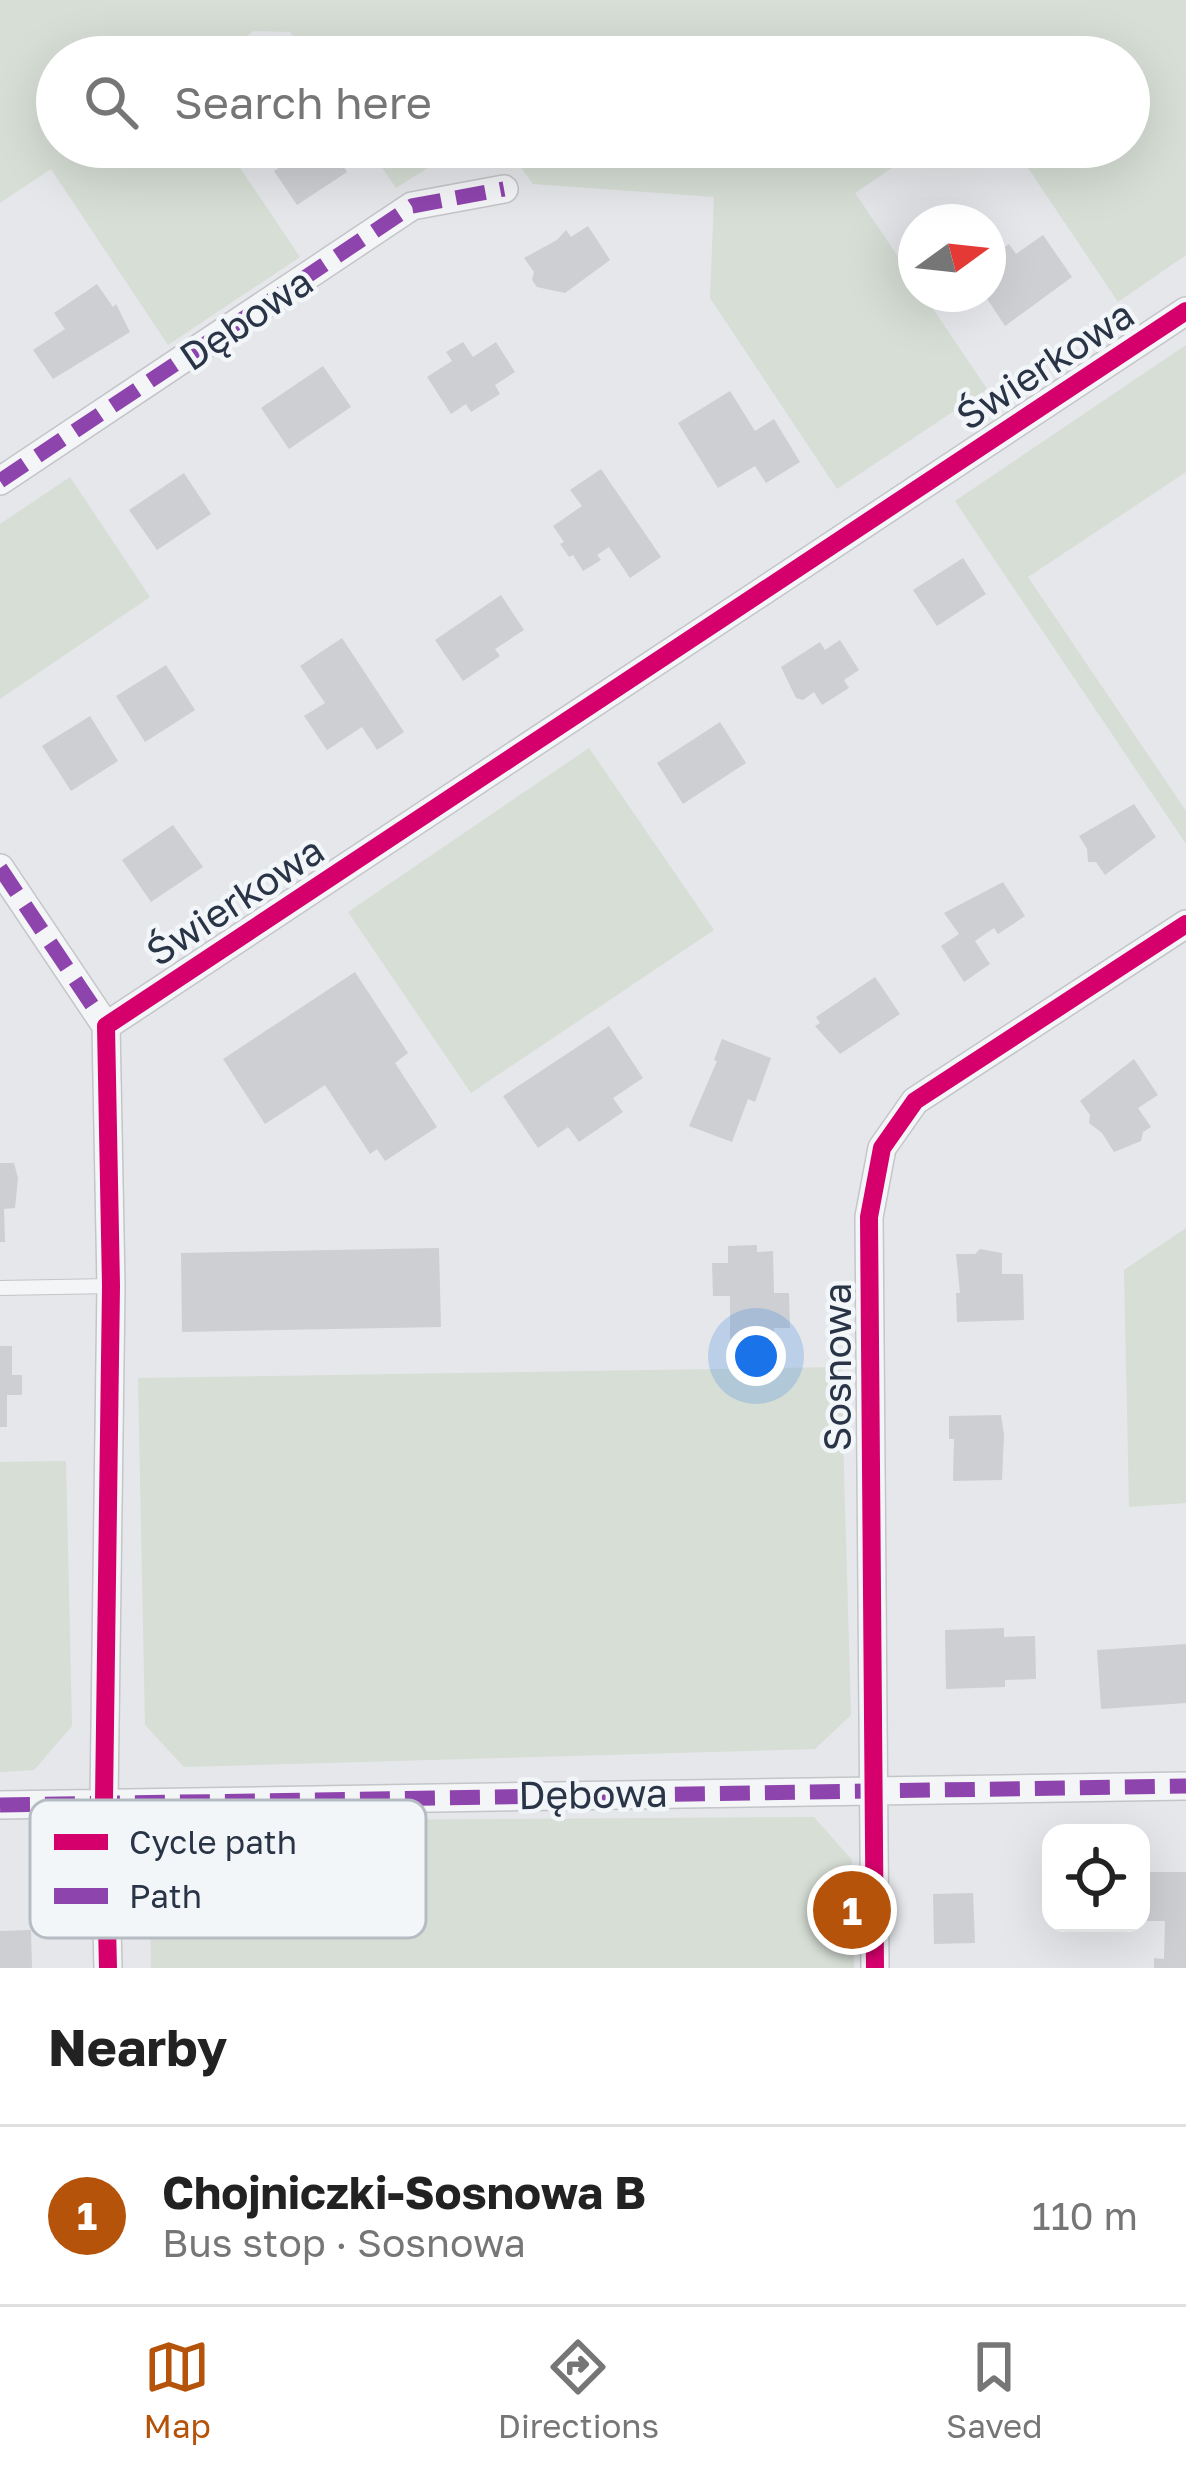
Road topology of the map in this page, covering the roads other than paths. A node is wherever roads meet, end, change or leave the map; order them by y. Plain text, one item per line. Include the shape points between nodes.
1 (504, 189) dead end
2 (1186, 311) edge
3 (0, 482) edge
4 (0, 868) edge
5 (1186, 924) edge
6 (106, 1026) junction
7 (111, 1286) junction
8 (0, 1288) edge
9 (1186, 1786) edge
10 (872, 1790) junction
11 (104, 1800) joint
12 (30, 1804) edge
13 (0, 1805) edge
14 (107, 1938) edge
15 (108, 1968) edge
16 (875, 1968) edge

1 - 3 street, Dębowa via 412,206
2 - 6 street, Świerkowa
4 - 6 street
5 - 10 street, Sosnowa via 915,1101 882,1148 869,1217
6 - 7 street
7 - 8 lane
7 - 11 street
9 - 10 street, Dębowa
10 - 11 street, Dębowa
10 - 16 street, Sosnowa
12 - 13 street, Dębowa
14 - 15 street

